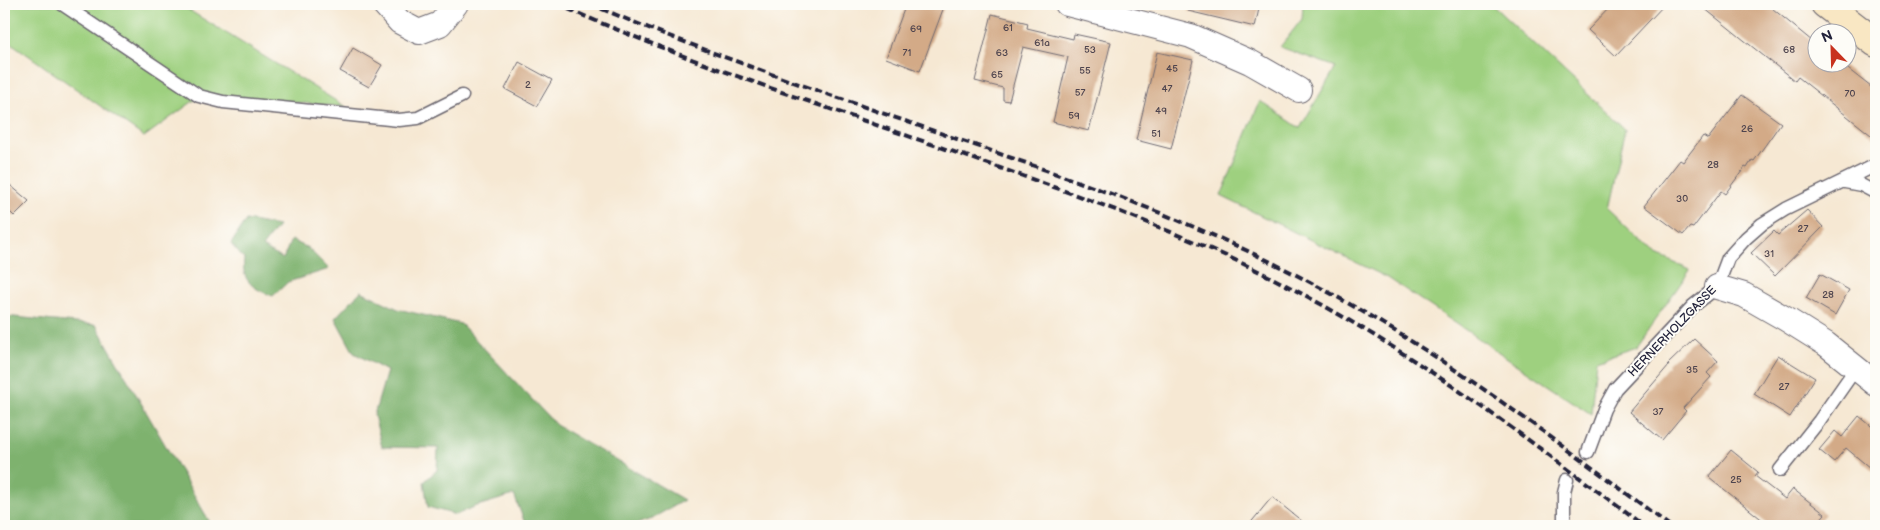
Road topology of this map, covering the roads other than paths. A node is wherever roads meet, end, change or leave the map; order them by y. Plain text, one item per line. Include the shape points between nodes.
1 (62, 4) edge
2 (384, 4) edge
3 (1067, 4) edge
4 (1825, 4) edge
5 (455, 5) edge
6 (1876, 43) edge
7 (1299, 90) dead end
8 (462, 96) dead end
9 (1876, 165) edge
10 (1845, 182) junction
11 (1876, 193) edge
12 (1717, 287) junction
13 (1856, 368) junction
14 (1876, 384) edge
15 (1588, 452) dead end
16 (1780, 470) dead end
17 (1567, 480) dead end
18 (1564, 526) edge

1 - 8 lane via 199,96 223,102 399,120 418,118
2 - 5 street via 400,22 419,32 440,24
3 - 7 street via 1192,36 1250,62
4 - 6 main road
9 - 10 lane, HERNERHOLZGASSE
10 - 11 lane via 1861,185
10 - 12 lane, HERNERHOLZGASSE via 1786,209 1762,224 1728,258
12 - 13 street via 1744,295 1786,318
12 - 15 lane, HERNERHOLZGASSE via 1693,306 1615,389
13 - 14 street
13 - 16 lane
17 - 18 lane

